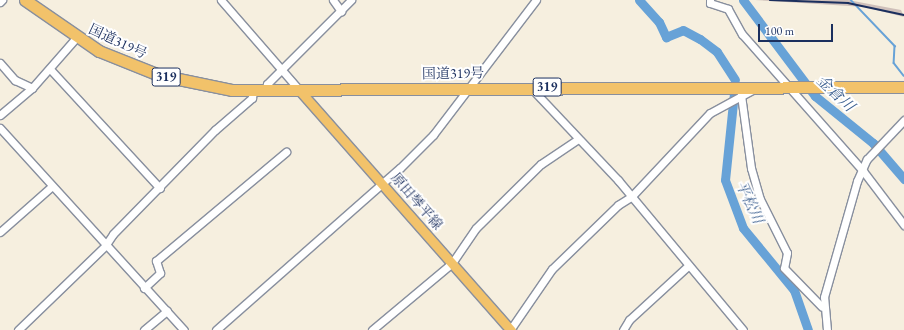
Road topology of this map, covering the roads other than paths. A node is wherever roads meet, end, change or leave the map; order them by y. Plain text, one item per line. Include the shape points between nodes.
1 (2, 0) edge
2 (221, 0) edge
3 (333, 0) edge
4 (351, 0) edge
5 (536, 0) edge
6 (710, 0) edge
7 (28, 1) edge
8 (0, 2) edge
9 (341, 10) junction
10 (76, 38) junction
11 (0, 63) edge
12 (283, 68) junction
13 (50, 69) junction
14 (790, 85) junction
15 (469, 87) junction
16 (759, 87) junction
17 (904, 87) edge
18 (32, 88) junction
19 (531, 88) junction
20 (253, 91) junction
21 (267, 91) junction
22 (300, 91) junction
23 (741, 95) junction
24 (0, 116) edge
25 (904, 120) edge
26 (0, 128) edge
27 (578, 139) junction
28 (286, 152) dead end
29 (863, 171) junction
30 (383, 183) junction
31 (52, 186) junction
32 (160, 188) junction
33 (631, 197) junction
34 (904, 225) edge
35 (0, 232) edge
36 (105, 246) junction
37 (452, 263) junction
38 (688, 266) junction
39 (144, 288) junction
40 (822, 307) junction
41 (167, 311) junction
42 (18, 330) edge
43 (144, 330) edge
44 (184, 330) edge
45 (216, 330) edge
46 (372, 330) edge
47 (511, 330) edge
48 (623, 330) edge
49 (743, 330) edge
50 (827, 330) edge

1 - 8 street
2 - 12 street
3 - 9 street
4 - 9 street
5 - 15 street
6 - 14 street via 710,3 728,8 742,34
7 - 10 highway, 国道319号 / 319
9 - 12 street
10 - 13 street
10 - 20 highway, 国道319号 / 319 via 159,75 204,86
11 - 18 street via 15,80
12 - 21 street via 267,84
12 - 22 street
13 - 18 street
13 - 32 street
14 - 16 highway, 国道319号 / 319
14 - 17 highway, 国道319号 / 319
14 - 29 street
15 - 19 highway, 国道319号 / 319
15 - 22 highway, 国道319号 / 319
15 - 30 street via 433,135
16 - 19 highway, 国道319号 / 319
16 - 23 street
18 - 24 street
19 - 27 street
20 - 21 highway, 国道319号 / 319
20 - 32 street via 252,98 215,130
21 - 22 highway, 国道319号 / 319
22 - 30 main road, 原田琴平線
23 - 33 street via 710,113
23 - 40 street via 751,168 760,199 787,253 784,268
25 - 29 street via 867,159
26 - 31 street
27 - 33 street
27 - 37 street via 541,164 518,186 476,228
28 - 39 street via 156,261 160,273
29 - 34 street
29 - 40 street via 830,266
30 - 37 main road, 原田琴平線
30 - 45 street
31 - 35 street
31 - 36 street
32 - 36 street
33 - 38 street
33 - 47 street via 618,205 552,269
36 - 39 street
36 - 42 street
37 - 46 street
37 - 47 main road, 原田琴平線
38 - 48 street via 629,320
38 - 49 street
39 - 41 street
40 - 50 street
41 - 43 street
41 - 44 street

